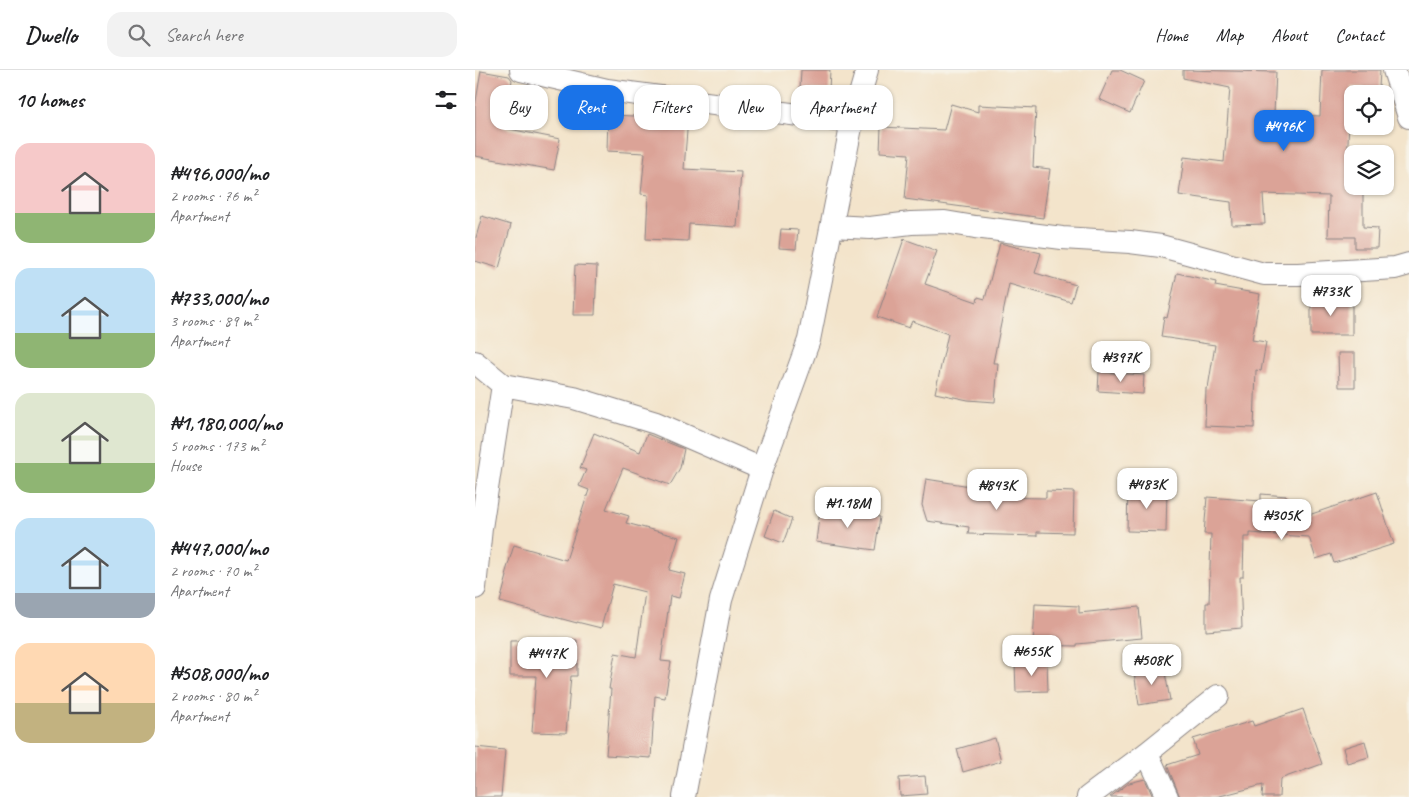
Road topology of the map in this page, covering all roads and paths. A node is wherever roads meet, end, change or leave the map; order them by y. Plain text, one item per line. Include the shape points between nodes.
1 (521, 70) edge
2 (867, 70) edge
3 (1394, 70) edge
4 (863, 85) edge
5 (791, 114) edge
6 (1409, 117) edge
7 (850, 130) edge
8 (832, 226) junction
9 (1409, 264) edge
10 (475, 362) edge
11 (503, 385) junction
12 (762, 469) junction
13 (475, 588) edge
14 (1218, 696) dead end
15 (1147, 753) junction
16 (683, 797) edge
17 (1088, 797) edge
18 (1167, 797) edge

1 - 5 street via 607,90
2 - 4 street
3 - 6 street
7 - 8 street
8 - 9 street via 871,228 945,222 1062,238 1130,242 1161,246 1264,274 1395,268
8 - 12 street via 809,340
10 - 11 street
11 - 12 street via 574,398 656,423
11 - 13 street
12 - 16 street via 721,600
14 - 15 street
15 - 17 street
15 - 18 street

